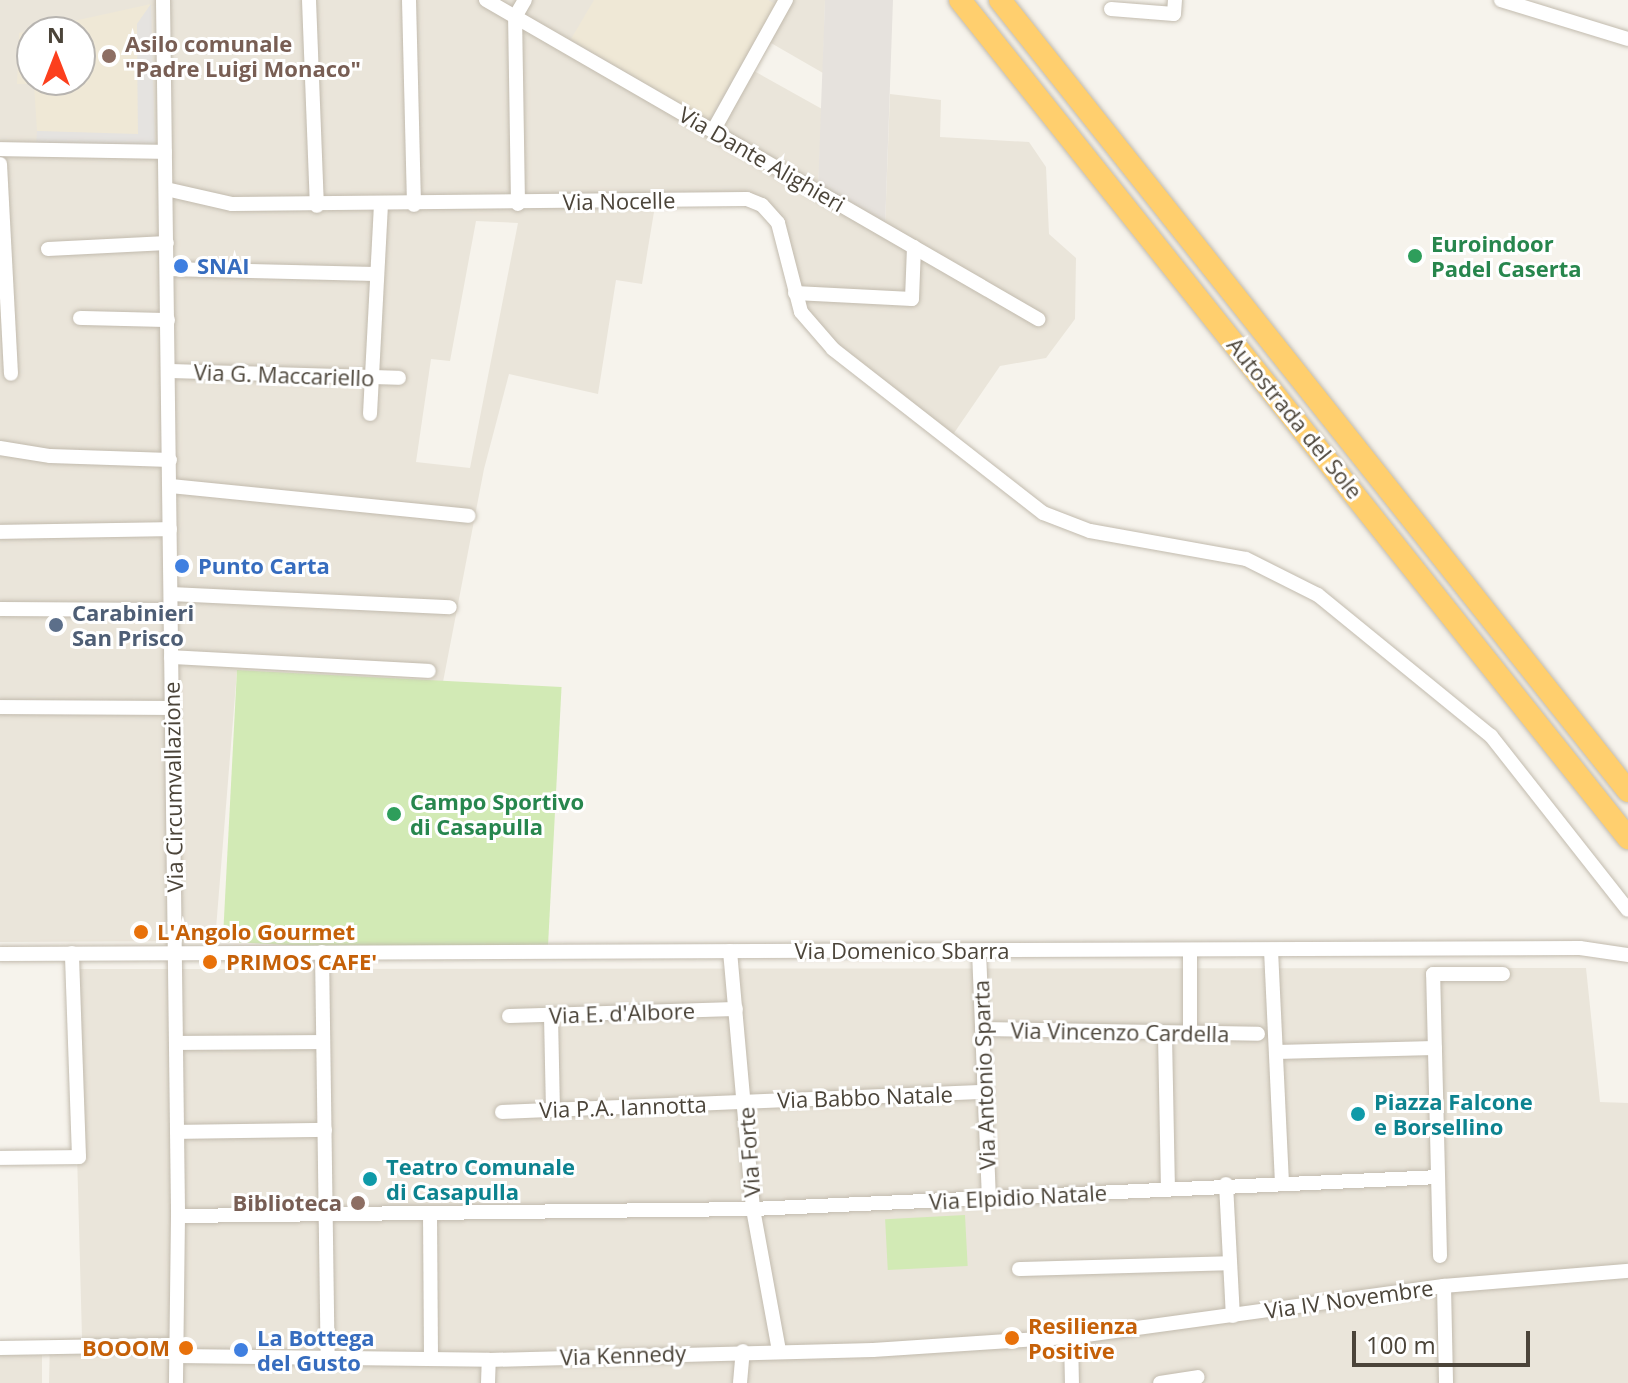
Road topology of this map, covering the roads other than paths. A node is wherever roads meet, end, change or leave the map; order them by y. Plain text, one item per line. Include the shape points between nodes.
1 (163, 0) edge
2 (309, 0) edge
3 (409, 0) edge
4 (486, 0) edge
5 (525, 0) edge
6 (786, 0) edge
7 (960, 0) edge
8 (1000, 0) edge
9 (1175, 0) edge
10 (1501, 0) edge
11 (1111, 9) dead end
12 (515, 17) junction
13 (1628, 39) edge
14 (713, 131) junction
15 (0, 149) edge
16 (165, 152) junction
17 (0, 164) edge
18 (166, 189) junction
19 (518, 204) junction
20 (381, 205) junction
21 (414, 205) junction
22 (317, 206) junction
23 (167, 243) junction
24 (914, 247) junction
25 (48, 249) dead end
26 (167, 269) junction
27 (375, 274) junction
28 (795, 293) junction
29 (80, 318) dead end
30 (1038, 319) dead end
31 (168, 320) junction
32 (169, 371) junction
33 (11, 374) dead end
34 (370, 377) junction
35 (399, 378) dead end
36 (370, 414) dead end
37 (0, 448) edge
38 (170, 460) junction
39 (170, 486) junction
40 (468, 516) dead end
41 (170, 529) junction
42 (0, 532) edge
43 (171, 594) junction
44 (450, 607) dead end
45 (0, 609) edge
46 (171, 610) junction
47 (171, 657) junction
48 (429, 671) dead end
49 (0, 707) edge
50 (171, 708) junction
51 (1628, 791) edge
52 (1628, 838) edge
53 (1628, 910) edge
54 (1190, 950) junction
55 (1271, 950) junction
56 (730, 951) junction
57 (979, 951) junction
58 (175, 952) junction
59 (322, 952) junction
60 (72, 953) junction
61 (0, 954) edge
62 (1628, 955) edge
63 (1503, 974) dead end
64 (736, 1009) junction
65 (509, 1016) dead end
66 (551, 1016) junction
67 (982, 1029) junction
68 (1190, 1034) junction
69 (1258, 1034) dead end
70 (1165, 1035) junction
71 (323, 1042) junction
72 (176, 1043) junction
73 (1435, 1048) junction
74 (1276, 1052) junction
75 (985, 1092) junction
76 (745, 1103) junction
77 (553, 1110) junction
78 (502, 1112) dead end
79 (325, 1130) junction
80 (177, 1132) junction
81 (0, 1158) edge
82 (1438, 1177) junction
83 (1282, 1182) junction
84 (1226, 1184) junction
85 (1168, 1188) junction
86 (989, 1200) junction
87 (753, 1209) junction
88 (430, 1213) junction
89 (326, 1215) junction
90 (178, 1216) junction
91 (1440, 1256) dead end
92 (1230, 1263) junction
93 (1019, 1269) dead end
94 (1628, 1271) edge
95 (1444, 1286) junction
96 (1233, 1316) junction
97 (1071, 1337) junction
98 (0, 1348) edge
99 (176, 1350) junction
100 (743, 1351) junction
101 (779, 1351) junction
102 (328, 1358) junction
103 (431, 1359) junction
104 (489, 1360) junction
105 (1198, 1377) dead end
106 (176, 1383) edge
107 (488, 1383) edge
108 (740, 1383) edge
109 (1072, 1383) edge
110 (1160, 1383) edge
111 (1446, 1383) edge

1 - 16 street, Via Circumvallazione
2 - 22 street
3 - 21 street
4 - 12 street, Via Dante Alighieri
5 - 12 street
6 - 14 street
7 - 52 highway, Autostrada del Sole
8 - 51 highway, Autostrada del Sole
9 - 11 street via 1174,14
10 - 13 street
12 - 14 street, Via Dante Alighieri
12 - 19 street
14 - 24 street, Via Dante Alighieri
15 - 16 street
16 - 18 street, Via Circumvallazione
17 - 33 street
18 - 22 street, Via Nocelle via 232,204
18 - 23 street, Via Circumvallazione
19 - 21 street, Via Nocelle
19 - 28 street, Via Nocelle via 747,199 762,205 778,223
20 - 21 street, Via Nocelle
20 - 22 street, Via Nocelle
20 - 27 street
23 - 25 street
23 - 26 street, Via Circumvallazione
24 - 28 street via 912,299
24 - 30 street, Via Dante Alighieri
26 - 27 street
26 - 31 street, Via Circumvallazione
27 - 34 street
28 - 53 street, Via Nocelle via 817,336 1018,497 1068,525 1246,559 1318,595 1491,736
29 - 31 street
31 - 32 street, Via Circumvallazione
32 - 34 street, Via G. Maccariello
32 - 38 street, Via Circumvallazione
34 - 35 street, Via G. Maccariello
34 - 36 street
37 - 38 street via 50,456
38 - 39 street, Via Circumvallazione
39 - 40 street
39 - 41 street, Via Circumvallazione
41 - 42 street
41 - 43 street, Via Circumvallazione
43 - 44 street
43 - 46 street, Via Circumvallazione
45 - 46 street
46 - 47 street, Via Circumvallazione
47 - 48 street
47 - 50 street, Via Circumvallazione
49 - 50 street
50 - 58 street, Via Circumvallazione
54 - 55 street, Via Domenico Sbarra
54 - 57 street, Via Domenico Sbarra
54 - 68 street
55 - 62 street, Via Domenico Sbarra via 1580,948
55 - 74 street
56 - 57 street, Via Domenico Sbarra
56 - 59 street, Via Domenico Sbarra
56 - 64 street, Via Forte
57 - 67 street, Via Antonio Sparta
58 - 59 street, Via Domenico Sbarra
58 - 60 street, Via Domenico Sbarra
58 - 72 street, Via Circumvallazione
59 - 71 street
60 - 61 street, Via Domenico Sbarra
60 - 81 street via 79,1157
63 - 73 street via 1433,974
64 - 66 street, Via E. d'Albore
64 - 76 street, Via Forte
65 - 66 street, Via E. d'Albore
66 - 77 street
67 - 70 street, Via Vincenzo Cardella
67 - 75 street, Via Antonio Sparta
68 - 69 street, Via Vincenzo Cardella
68 - 70 street, Via Vincenzo Cardella
70 - 85 street
71 - 72 street
71 - 79 street
72 - 80 street, Via Circumvallazione
73 - 74 street
73 - 82 street
74 - 83 street
75 - 76 street, Via Babbo Natale
75 - 86 street, Via Antonio Sparta
76 - 77 street, Via P.A. Iannotta
76 - 87 street, Via Forte
77 - 78 street, Via P.A. Iannotta
79 - 80 street
79 - 89 street
80 - 90 street, Via Circumvallazione
82 - 83 street
82 - 91 street
83 - 84 street, Via Elpidio Natale
84 - 85 street, Via Elpidio Natale
84 - 92 street
85 - 86 street, Via Elpidio Natale
86 - 87 street, Via Elpidio Natale
87 - 88 street, Via Elpidio Natale
87 - 101 street, Via Forte
88 - 89 street, Via Elpidio Natale
88 - 103 street
89 - 90 street, Via Elpidio Natale
89 - 102 street
90 - 99 street, Via Circumvallazione
92 - 93 street
92 - 96 street
94 - 95 street, Via IV Novembre
95 - 96 street, Via IV Novembre
95 - 111 street
96 - 97 street, Via IV Novembre
97 - 101 street, Via Kennedy
97 - 109 street
98 - 99 street, Via Kennedy
99 - 102 street, Via Kennedy
99 - 106 street, Via Circumvallazione
100 - 101 street, Via Kennedy
100 - 104 street, Via Kennedy
100 - 108 street
102 - 103 street, Via Kennedy
103 - 104 street, Via Kennedy
104 - 107 street
105 - 110 street

